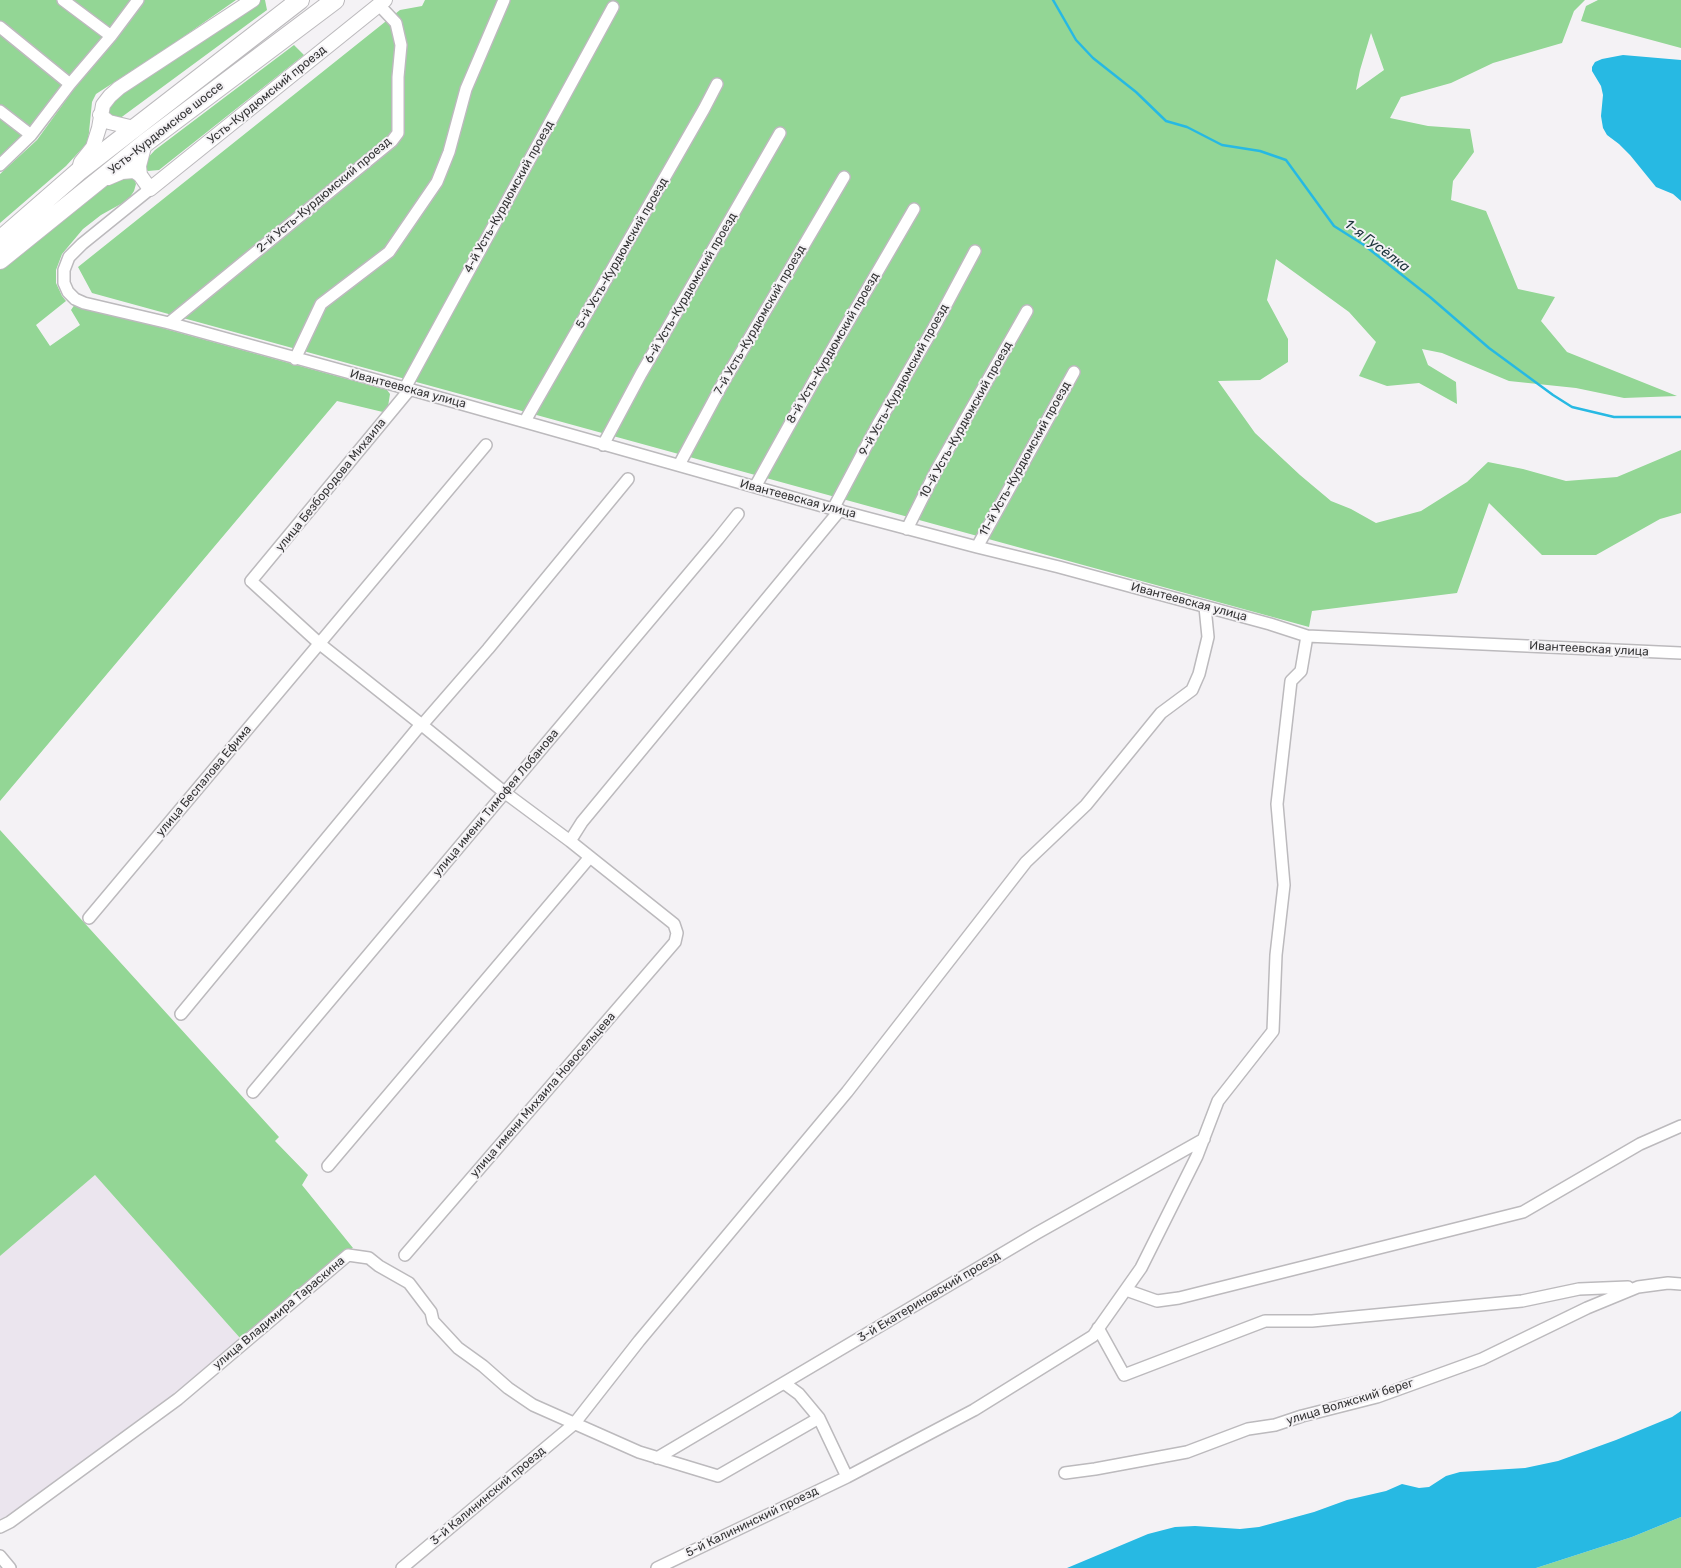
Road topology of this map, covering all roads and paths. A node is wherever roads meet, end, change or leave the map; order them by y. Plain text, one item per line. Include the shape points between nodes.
1 (64, 0) edge
2 (138, 0) edge
3 (253, 0) edge
4 (300, 0) edge
5 (335, 0) edge
6 (504, 0) edge
7 (382, 2) edge
8 (613, 6) dead end
9 (0, 27) edge
10 (111, 36) junction
11 (70, 84) junction
12 (717, 84) dead end
13 (0, 111) edge
14 (100, 115) junction
15 (134, 128) junction
16 (780, 133) dead end
17 (31, 135) junction
18 (145, 143) junction
19 (0, 165) edge
20 (78, 172) junction
21 (140, 175) junction
22 (844, 177) dead end
23 (102, 179) junction
24 (150, 189) junction
25 (914, 209) dead end
26 (0, 240) edge
27 (975, 251) dead end
28 (0, 260) edge
29 (1027, 311) dead end
30 (169, 324) junction
31 (295, 359) junction
32 (1074, 372) dead end
33 (407, 388) junction
34 (525, 421) junction
35 (486, 444) dead end
36 (603, 445) junction
37 (679, 465) junction
38 (628, 479) dead end
39 (755, 487) junction
40 (837, 510) junction
41 (738, 514) dead end
42 (907, 529) junction
43 (977, 547) junction
44 (1205, 607) junction
45 (1307, 636) junction
46 (320, 644) junction
47 (1681, 653) edge
48 (422, 725) junction
49 (504, 792) junction
50 (570, 841) junction
51 (590, 857) junction
52 (89, 918) dead end
53 (181, 1014) dead end
54 (254, 1092) dead end
55 (1681, 1126) edge
56 (1204, 1138) junction
57 (328, 1166) dead end
58 (405, 1255) dead end
59 (1681, 1284) edge
60 (1638, 1287) junction
61 (1126, 1290) junction
62 (1098, 1328) junction
63 (784, 1383) junction
64 (819, 1418) junction
65 (574, 1424) junction
66 (657, 1458) junction
67 (1065, 1473) dead end
68 (848, 1477) junction
69 (0, 1527) edge
70 (0, 1556) edge
71 (10, 1568) edge
72 (402, 1568) edge
73 (657, 1568) edge

1 - 10 street
2 - 10 street
3 - 14 street via 119,88 103,105
4 - 15 main road, Усть-Курдюмское шоссе
5 - 18 main road, Усть-Курдюмское шоссе
6 - 31 street via 466,89 449,152 437,182 389,252 321,304
7 - 24 street, Усть-Курдюмский проезд
7 - 30 street, 2-й Усть-Курдюмский проезд via 396,23 401,45 398,133
8 - 33 street, 4-й Усть-Курдюмский проезд
9 - 11 street
10 - 11 street
11 - 17 street
12 - 34 street, 5-й Усть-Курдюмский проезд
13 - 17 street
14 - 15 street via 109,122
14 - 20 street via 93,147 81,162
15 - 20 main road, Усть-Курдюмское шоссе
16 - 36 street, 6-й Усть-Курдюмский проезд
17 - 19 street
18 - 21 street
18 - 23 main road, Усть-Курдюмское шоссе
20 - 26 main road, Усть-Курдюмское шоссе
21 - 23 street via 134,171 122,172
21 - 24 street
22 - 37 street, 7-й Усть-Курдюмский проезд
23 - 28 main road, Усть-Курдюмское шоссе
24 - 30 street, Ивантеевская улица via 69,258 64,270 64,283 75,299 84,303
25 - 39 street, 8-й Усть-Курдюмский проезд
27 - 40 street, 9-й Усть-Курдюмский проезд via 878,424
29 - 42 street, 10-й Усть-Курдюмский проезд via 937,469
30 - 31 street, Ивантеевская улица
31 - 33 street, Ивантеевская улица
32 - 43 street, 11-й Усть-Курдюмский проезд
33 - 34 street, Ивантеевская улица
33 - 46 street, улица Безбородова Михаила via 252,582
34 - 36 street, Ивантеевская улица
35 - 46 street, улица Беспалова Ефима
36 - 37 street, Ивантеевская улица
37 - 39 street, Ивантеевская улица
38 - 48 street
39 - 40 street, Ивантеевская улица
40 - 42 street, Ивантеевская улица
40 - 50 street, 9-й Усть-Курдюмский проезд via 582,822
41 - 49 street, улица имени Тимофея Лобанова
42 - 43 street, Ивантеевская улица
43 - 44 street, Ивантеевская улица
44 - 45 street, Ивантеевская улица
44 - 65 street, 3-й Калининский проезд via 1208,637 1192,690 1161,713 1086,805 1026,862 847,1092 645,1333
45 - 47 street, Ивантеевская улица
45 - 56 street, 5-й Калининский проезд via 1301,671 1291,681 1277,804 1284,885 1276,955 1273,1031 1218,1101
46 - 48 street
46 - 52 street, улица Беспалова Ефима
48 - 49 street
48 - 53 street
49 - 50 street
49 - 54 street, улица имени Тимофея Лобанова
50 - 51 street
51 - 57 street
51 - 58 street, улица имени Михаила Новосельцева via 674,924 677,932 675,942
55 - 61 street via 1640,1144 1523,1212 1180,1298 1157,1301
56 - 61 street, 5-й Калининский проезд via 1141,1268
56 - 63 street, 3-й Екатериновский проезд
59 - 60 street, улица Волжский берег
60 - 62 street via 1578,1289 1522,1301 1331,1319 1265,1321 1124,1374
60 - 67 street, улица Волжский берег via 1586,1308 1482,1359 1376,1397 1248,1430 1187,1452
61 - 62 street, 5-й Калининский проезд
62 - 68 street, 5-й Калининский проезд via 1093,1336 974,1410
63 - 64 street via 799,1394
63 - 66 street, 3-й Екатериновский проезд
64 - 66 street, улица Владимира Тараскина via 718,1476
64 - 68 street
65 - 66 street, улица Владимира Тараскина
65 - 69 street, улица Владимира Тараскина via 533,1405 458,1348 433,1321 431,1312 409,1283 369,1258 348,1254 178,1399
65 - 72 street, 3-й Калининский проезд
68 - 73 street, 5-й Калининский проезд
70 - 71 street

